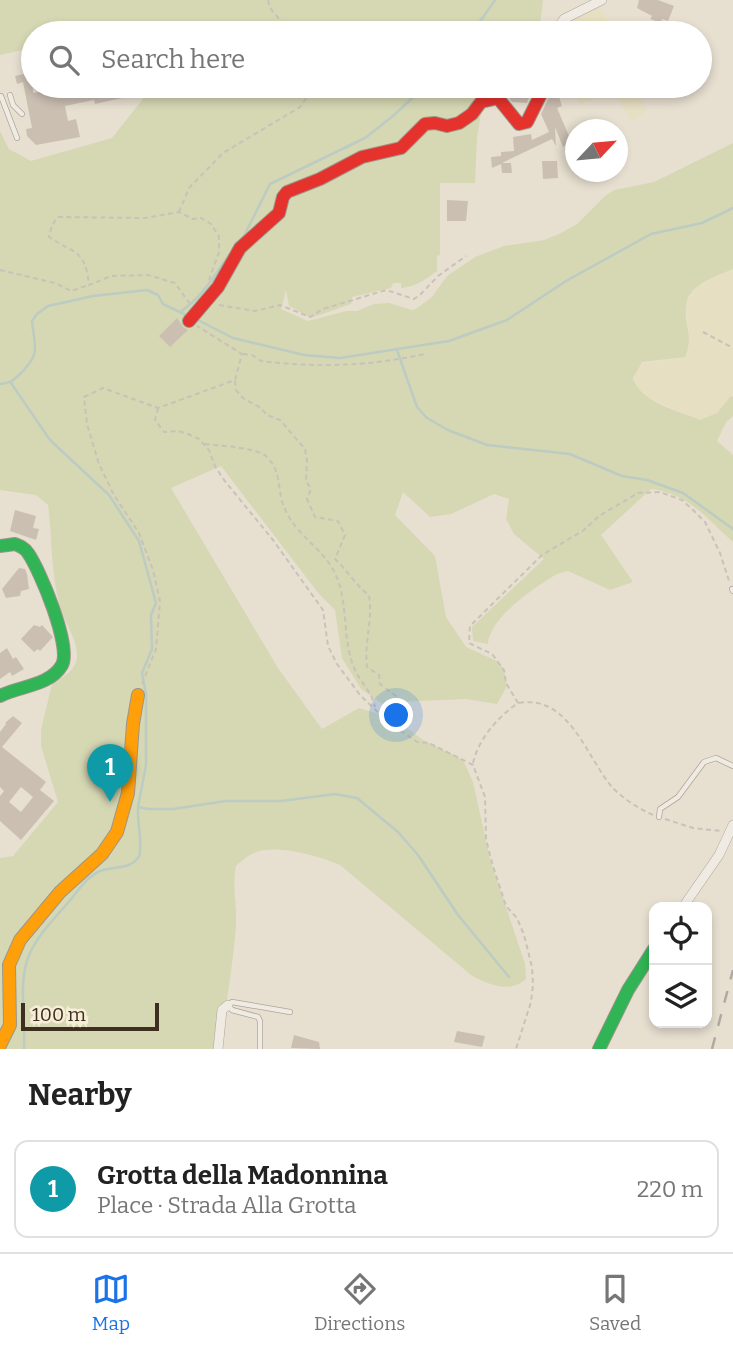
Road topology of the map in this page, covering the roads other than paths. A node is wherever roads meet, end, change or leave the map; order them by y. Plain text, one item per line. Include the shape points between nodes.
1 (602, 0) edge
2 (563, 21) edge
3 (10, 95) dead end
4 (1, 96) edge
5 (498, 98) edge
6 (498, 98) edge
7 (539, 98) edge
8 (22, 114) dead end
9 (17, 138) dead end
10 (193, 317) road end
11 (0, 546) edge
12 (138, 695) road end
13 (0, 696) edge
14 (733, 766) edge
15 (659, 817) road end
16 (732, 828) edge
17 (686, 902) edge
18 (649, 958) edge
19 (228, 1005) junction
20 (290, 1012) dead end
21 (0, 1045) edge
22 (218, 1049) edge
23 (260, 1049) edge
24 (599, 1049) edge

1 - 2 street
3 - 8 lane
4 - 9 lane
5 - 7 street via 523,124
6 - 10 street via 481,102 459,123 425,124 401,148 362,157 287,192 278,213 240,248 218,288
11 - 13 street via 12,542 28,552 60,629 65,658 43,681
12 - 21 street via 128,793 117,832 102,854 60,892 20,940 9,965 10,1025
14 - 15 lane via 716,758 705,762 678,797 660,810
16 - 17 street
18 - 24 street
19 - 20 lane
19 - 22 street via 222,1010
19 - 23 lane via 258,1017

